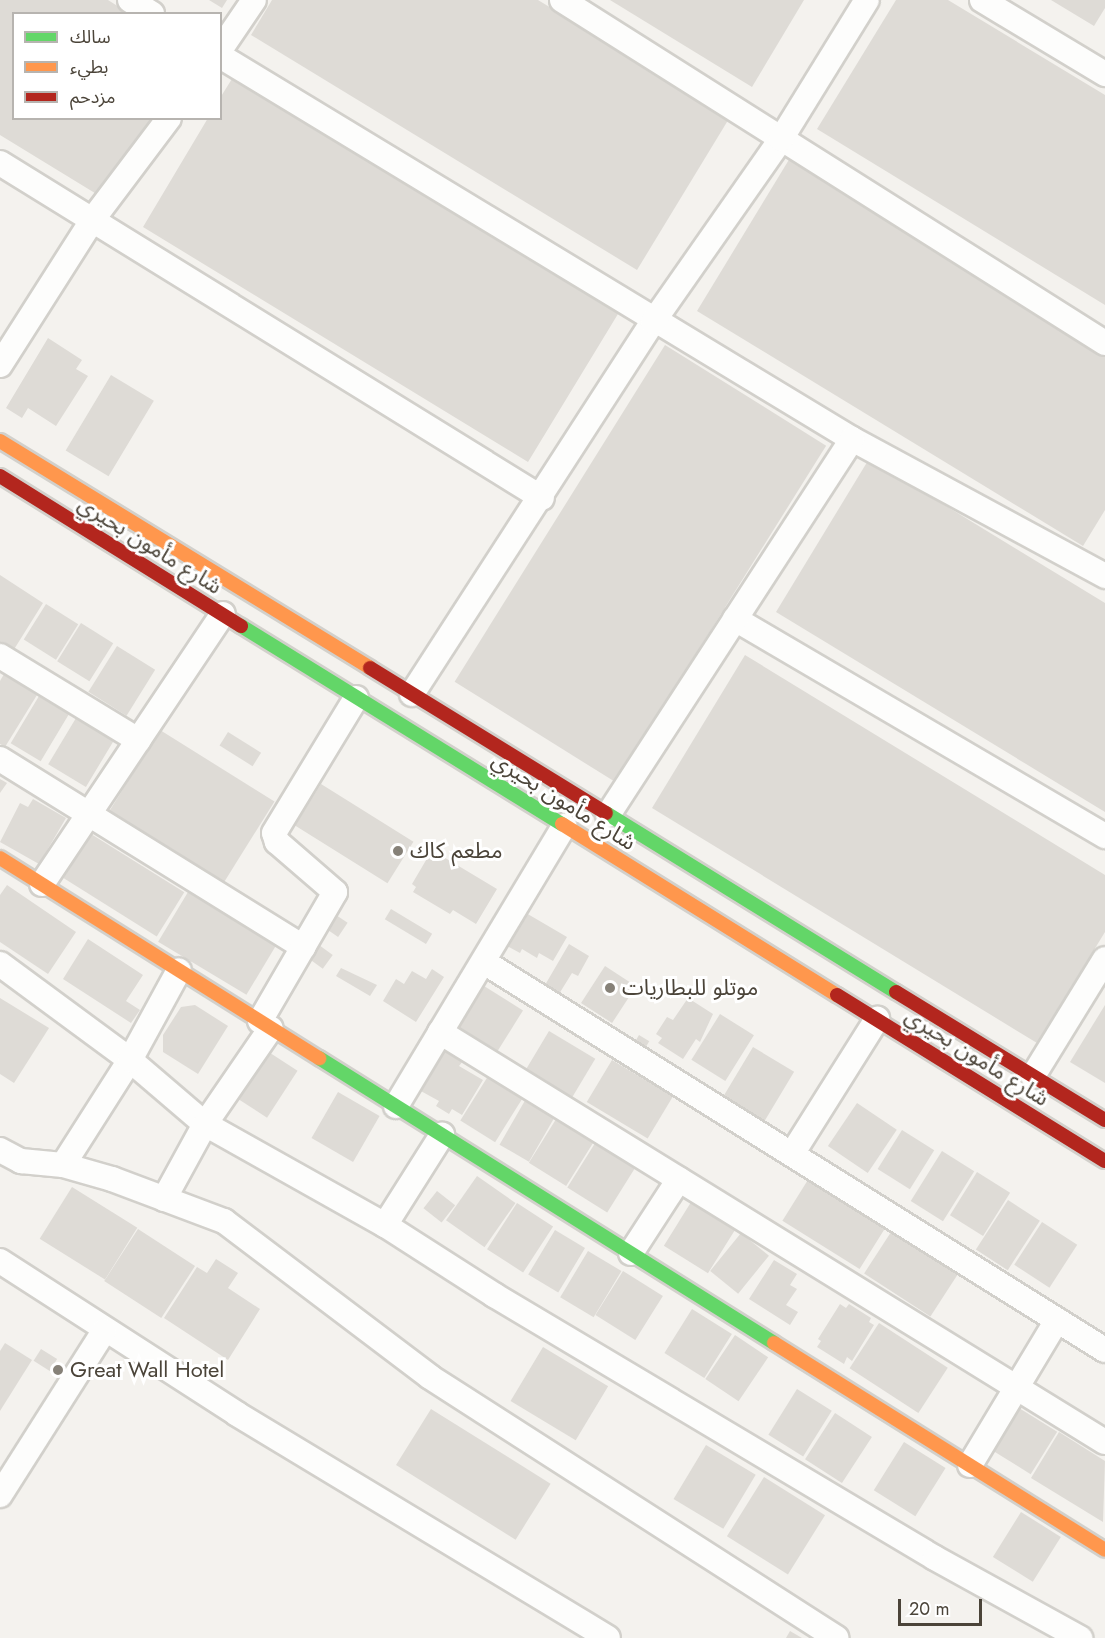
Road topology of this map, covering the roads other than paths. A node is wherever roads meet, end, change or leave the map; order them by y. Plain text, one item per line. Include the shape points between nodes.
1 (130, 0) edge
2 (254, 0) edge
3 (562, 0) edge
4 (867, 0) edge
5 (982, 0) edge
6 (149, 12) edge
7 (222, 47) edge
8 (222, 57) edge
9 (1103, 69) edge
10 (167, 120) edge
11 (781, 139) junction
12 (0, 163) edge
13 (93, 219) junction
14 (653, 322) junction
15 (1105, 343) edge
16 (0, 365) edge
17 (852, 439) junction
18 (0, 441) edge
19 (0, 476) edge
20 (542, 498) junction
21 (1105, 576) edge
22 (222, 614) junction
23 (735, 620) junction
24 (0, 656) edge
25 (412, 694) junction
26 (357, 698) junction
27 (138, 740) junction
28 (0, 759) edge
29 (89, 814) junction
30 (608, 815) junction
31 (564, 826) junction
32 (1105, 836) edge
33 (3, 866) edge
34 (42, 884) junction
35 (303, 947) junction
36 (1105, 959) edge
37 (484, 962) junction
38 (0, 964) edge
39 (179, 970) junction
40 (877, 1019) junction
41 (266, 1024) junction
42 (440, 1032) junction
43 (130, 1060) junction
44 (1033, 1076) junction
45 (396, 1106) junction
46 (1105, 1120) edge
47 (205, 1124) junction
48 (442, 1134) junction
49 (0, 1150) edge
50 (792, 1155) junction
51 (1105, 1161) edge
52 (63, 1165) junction
53 (679, 1179) junction
54 (164, 1199) junction
55 (386, 1226) junction
56 (631, 1253) junction
57 (0, 1261) edge
58 (1056, 1320) junction
59 (104, 1331) junction
60 (1105, 1350) edge
61 (1016, 1388) junction
62 (1105, 1442) edge
63 (970, 1465) junction
64 (0, 1495) edge
65 (1105, 1550) edge
66 (608, 1638) edge
67 (836, 1638) edge
68 (1080, 1638) edge

1 - 6 street
2 - 7 street
3 - 11 street
4 - 11 street
5 - 9 street
8 - 14 street
10 - 13 street
11 - 14 street
11 - 15 street
12 - 13 street
13 - 16 street
13 - 20 street
14 - 17 street
14 - 20 street
17 - 21 street
17 - 23 street
18 - 25 street, شارع مأمون بحيري
19 - 22 street, شارع مأمون بحيري
20 - 25 street
22 - 26 street, شارع مأمون بحيري
22 - 27 street
23 - 30 street
23 - 32 street
24 - 27 street
25 - 30 street, شارع مأمون بحيري
26 - 31 street, شارع مأمون بحيري
26 - 35 street via 274,833 277,842 335,892
27 - 29 street
28 - 29 street
29 - 34 street
29 - 35 street
30 - 44 street, شارع مأمون بحيري
31 - 37 street
31 - 40 street, شارع مأمون بحيري
33 - 34 street
34 - 39 street
35 - 41 street
36 - 44 street
37 - 42 street
37 - 50 street
38 - 43 street
39 - 41 street
39 - 43 street
40 - 50 street
40 - 51 street, شارع مأمون بحيري
41 - 45 street
41 - 47 street
42 - 45 street
42 - 53 street
43 - 47 street
43 - 52 street
44 - 46 street, شارع مأمون بحيري
45 - 48 street
47 - 54 street
47 - 55 street
48 - 55 street
48 - 56 street
49 - 52 street via 21,1161
50 - 58 street
52 - 54 street
53 - 56 street
53 - 61 street
54 - 67 street via 224,1221 430,1377
55 - 68 street via 494,1295 915,1546
56 - 63 street
57 - 59 street
58 - 60 street
58 - 61 street
59 - 64 street
59 - 66 street
61 - 62 street
61 - 63 street
63 - 65 street

